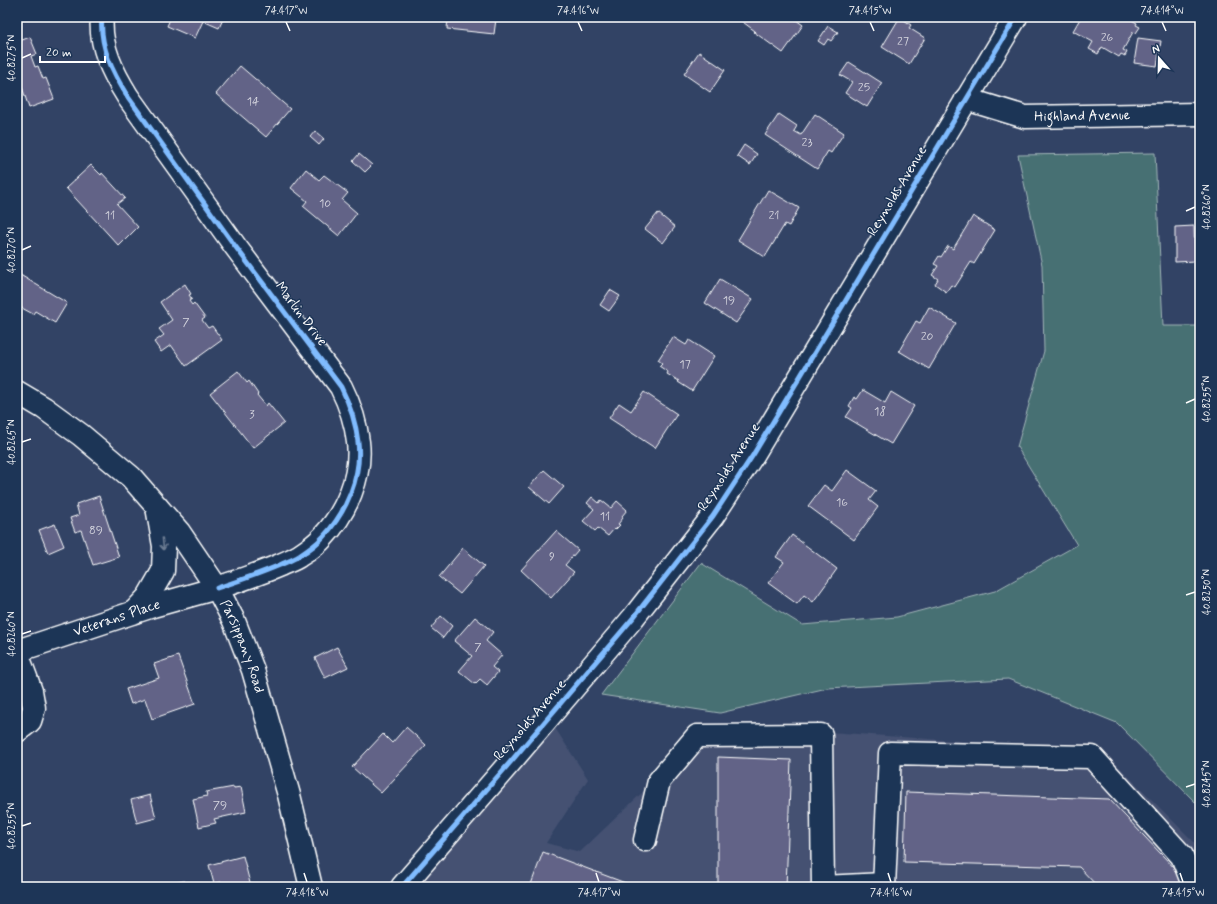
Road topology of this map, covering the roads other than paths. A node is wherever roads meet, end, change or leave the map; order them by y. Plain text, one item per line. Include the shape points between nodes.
1 (102, 17) edge
2 (1016, 17) edge
3 (966, 99) junction
4 (1200, 114) edge
5 (17, 392) edge
6 (156, 505) junction
7 (217, 588) junction
8 (133, 613) junction
9 (17, 652) edge
10 (17, 731) edge
11 (645, 840) dead end
12 (884, 886) edge
13 (311, 887) edge
14 (402, 887) edge
15 (823, 887) edge
16 (1194, 887) edge

1 - 7 street, Marlin Drive via 106,54 118,81 341,388 355,424 358,444 356,473 343,509 332,527 298,556 258,575
2 - 3 street, Reynolds Avenue
3 - 4 street, Highland Avenue via 1025,117
3 - 14 street, Reynolds Avenue via 753,455 713,516 633,618
5 - 6 street, Parsippany Road via 81,435 131,477
6 - 7 street, Parsippany Road via 179,532
6 -> 8 street via 164,546 163,571 148,597
7 - 8 street, Veterans Place
7 - 13 street, Parsippany Road via 234,621 253,670 289,795
8 - 9 street, Veterans Place
9 - 10 street via 31,691 34,708 30,721
11 - 15 street via 659,781 697,736 820,735
12 - 15 street
12 - 16 street via 890,753 1092,757 1182,856

